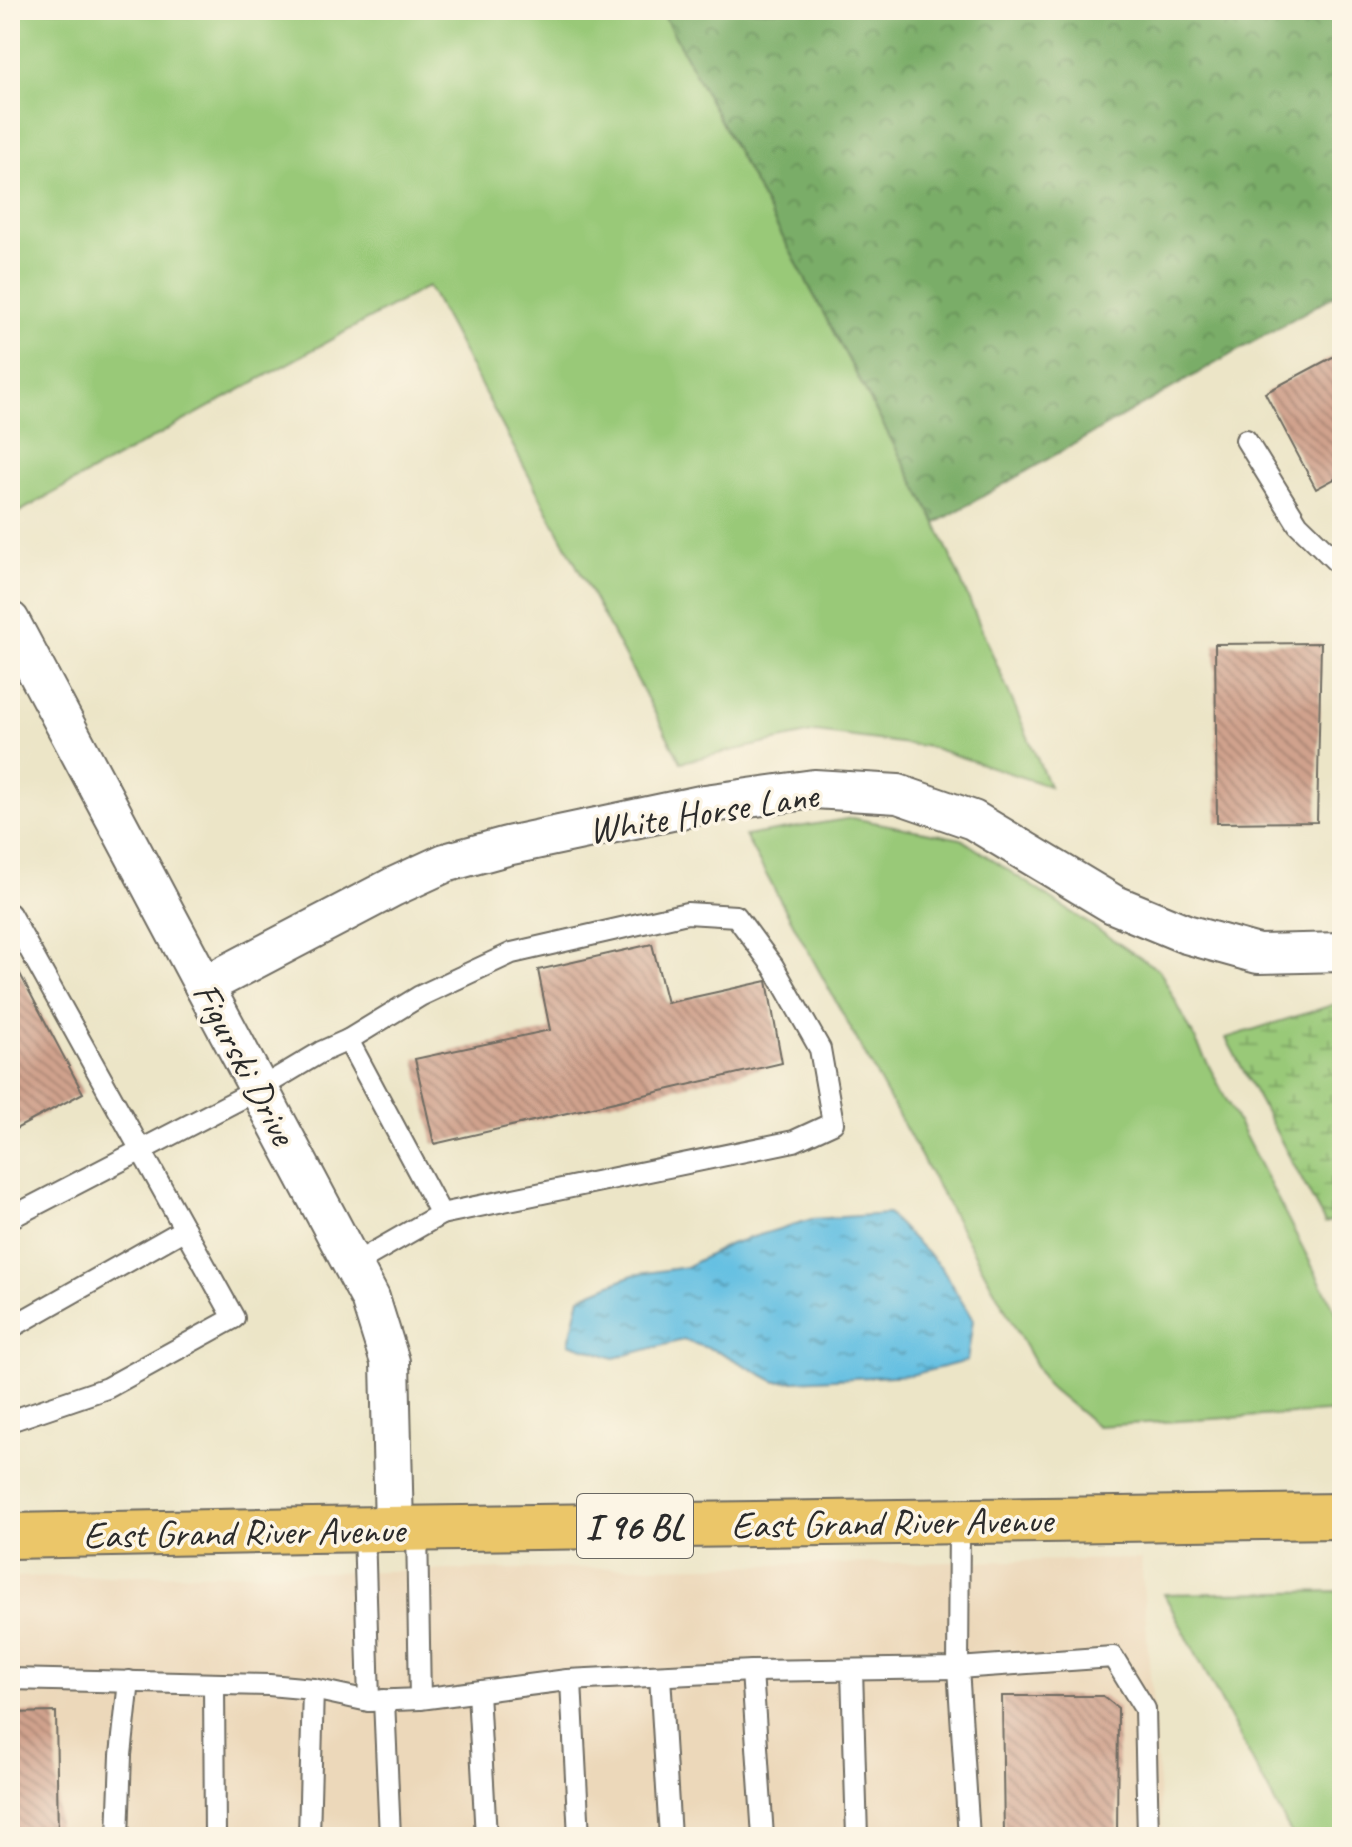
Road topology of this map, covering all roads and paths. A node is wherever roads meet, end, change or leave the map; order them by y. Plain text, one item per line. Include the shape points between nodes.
1 (1246, 440) dead end
2 (1342, 567) edge
3 (10, 621) edge
4 (10, 914) edge
5 (1342, 952) edge
6 (204, 986) junction
7 (348, 1040) junction
8 (259, 1089) junction
9 (141, 1150) junction
10 (441, 1214) junction
11 (10, 1218) edge
12 (185, 1229) junction
13 (352, 1265) junction
14 (10, 1328) edge
15 (10, 1418) edge
16 (1342, 1516) edge
17 (959, 1521) junction
18 (392, 1529) junction
19 (10, 1536) edge
20 (958, 1668) junction
21 (852, 1670) junction
22 (752, 1671) junction
23 (660, 1676) junction
24 (10, 1679) edge
25 (129, 1681) junction
26 (571, 1681) junction
27 (214, 1684) junction
28 (313, 1689) junction
29 (478, 1692) junction
30 (420, 1699) junction
31 (377, 1701) junction
32 (118, 1837) edge
33 (215, 1837) edge
34 (309, 1837) edge
35 (390, 1837) edge
36 (486, 1837) edge
37 (579, 1837) edge
38 (670, 1837) edge
39 (763, 1837) edge
40 (857, 1837) edge
41 (969, 1837) edge
42 (1148, 1837) edge

1 - 2 lane via 1298,524
3 - 6 street, Figurski Drive
4 - 9 lane
5 - 6 street, White Horse Lane via 1258,954 1186,934 1113,904 973,820 898,794 814,789 705,804 445,863
6 - 8 street, Figurski Drive
7 - 8 lane
7 - 10 lane
7 - 10 lane via 420,996 512,953 687,913 736,916 773,966 820,1049 833,1123 794,1141
8 - 9 lane
8 - 13 street, Figurski Drive
9 - 11 lane
9 - 12 lane
10 - 13 lane
12 - 14 lane
12 - 15 lane via 234,1318 107,1388
13 - 18 street, Figurski Drive via 370,1298 390,1362
16 - 17 main road, East Grand River Avenue / I 96 BL
17 - 18 main road, East Grand River Avenue / I 96 BL
17 - 20 lane
18 - 19 main road, East Grand River Avenue / I 96 BL
18 - 30 lane
18 - 31 lane
20 - 21 lane
20 - 41 lane
20 - 42 lane via 1113,1657 1145,1709
21 - 22 lane
21 - 40 lane
22 - 23 lane
22 - 39 lane
23 - 26 lane
23 - 38 lane
24 - 25 lane
25 - 27 lane
25 - 32 lane
26 - 29 lane
26 - 37 lane
27 - 28 lane
27 - 33 lane
28 - 31 lane
28 - 34 lane
29 - 30 lane
29 - 36 lane
30 - 31 lane
31 - 35 lane

